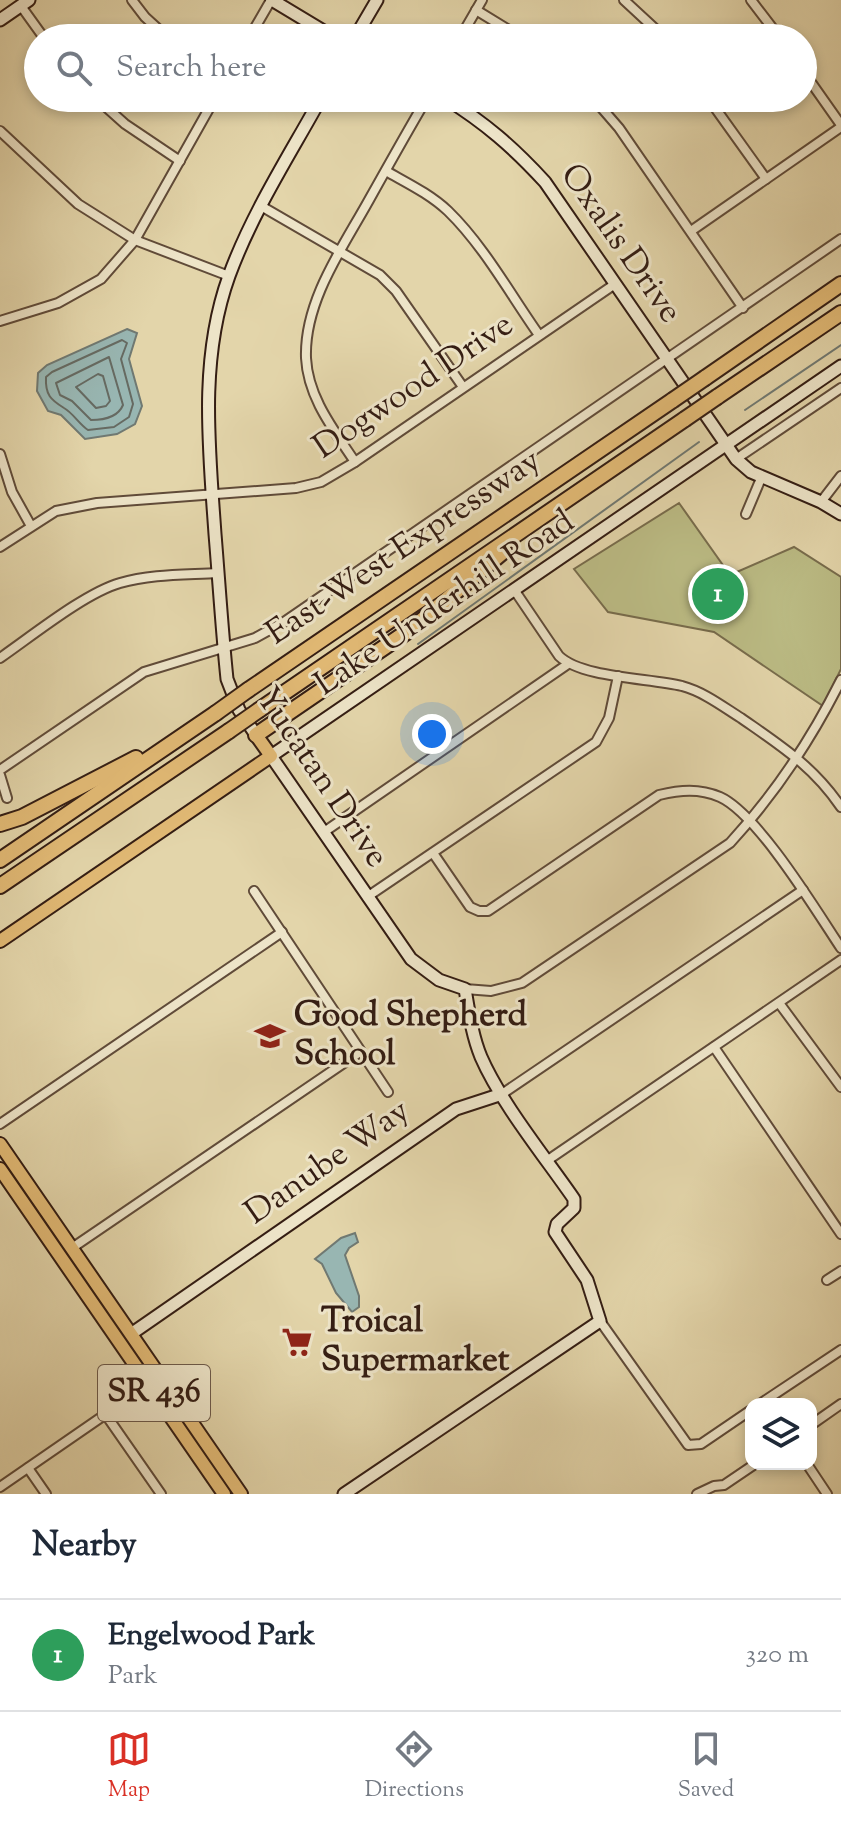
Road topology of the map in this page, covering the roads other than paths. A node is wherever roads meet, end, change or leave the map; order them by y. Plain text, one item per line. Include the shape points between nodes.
1 (132, 0) edge
2 (272, 0) edge
3 (377, 0) edge
4 (482, 0) edge
5 (624, 0) edge
6 (751, 0) edge
7 (25, 3) edge
8 (476, 10) junction
9 (0, 20) edge
10 (36, 24) edge
11 (153, 24) edge
12 (257, 24) edge
13 (312, 24) edge
14 (363, 24) edge
15 (468, 24) edge
16 (499, 24) edge
17 (650, 24) edge
18 (769, 24) edge
19 (817, 91) edge
20 (112, 112) edge
21 (207, 112) edge
22 (313, 112) edge
23 (419, 112) edge
24 (467, 112) edge
25 (605, 112) edge
26 (718, 112) edge
27 (841, 126) edge
28 (0, 131) edge
29 (180, 161) junction
30 (386, 171) junction
31 (766, 179) junction
32 (261, 206) junction
33 (691, 231) junction
34 (841, 239) edge
35 (135, 240) junction
36 (340, 251) junction
37 (229, 276) junction
38 (615, 284) junction
39 (841, 284) edge
40 (743, 308) junction
41 (841, 313) edge
42 (0, 321) edge
43 (539, 335) junction
44 (667, 359) junction
45 (841, 366) edge
46 (463, 387) junction
47 (841, 388) edge
48 (726, 444) junction
49 (0, 454) edge
50 (736, 459) junction
51 (355, 462) junction
52 (762, 476) junction
53 (841, 476) edge
54 (212, 494) junction
55 (821, 502) junction
56 (746, 514) dead end
57 (841, 514) edge
58 (530, 524) junction
59 (31, 526) junction
60 (0, 547) edge
61 (218, 573) junction
62 (515, 591) junction
63 (224, 648) junction
64 (0, 658) edge
65 (568, 664) junction
66 (618, 676) junction
67 (841, 680) edge
68 (202, 722) junction
69 (256, 735) junction
70 (271, 756) junction
71 (796, 756) junction
72 (0, 773) edge
73 (7, 798) dead end
74 (841, 807) edge
75 (750, 822) junction
76 (0, 824) edge
77 (324, 832) junction
78 (433, 853) junction
79 (0, 860) edge
80 (0, 886) edge
81 (803, 890) junction
82 (254, 891) dead end
83 (367, 897) junction
84 (282, 932) junction
85 (0, 941) edge
86 (841, 948) edge
87 (841, 960) edge
88 (465, 989) junction
89 (779, 1003) junction
90 (714, 1047) junction
91 (360, 1052) junction
92 (841, 1087) edge
93 (388, 1092) dead end
94 (502, 1094) junction
95 (0, 1124) edge
96 (0, 1144) edge
97 (548, 1160) junction
98 (0, 1169) edge
99 (841, 1234) edge
100 (72, 1248) junction
101 (841, 1271) edge
102 (827, 1280) dead end
103 (600, 1321) junction
104 (106, 1323) junction
105 (131, 1334) junction
106 (118, 1340) junction
107 (142, 1350) junction
108 (841, 1350) edge
109 (148, 1385) junction
110 (769, 1398) edge
111 (841, 1404) edge
112 (745, 1414) edge
113 (106, 1415) junction
114 (817, 1421) edge
115 (28, 1468) junction
116 (746, 1470) edge
117 (811, 1470) edge
118 (724, 1485) junction
119 (0, 1487) edge
120 (46, 1494) edge
121 (161, 1494) edge
122 (224, 1494) edge
123 (241, 1494) edge
124 (344, 1494) edge
125 (697, 1494) edge
126 (730, 1494) edge
127 (827, 1494) edge

1 - 11 street
2 - 12 street
2 - 13 street
3 - 14 street
4 - 8 street
5 - 17 street
6 - 18 street
7 - 9 street
7 - 10 street
8 - 15 street
8 - 16 street
19 - 27 street
20 - 29 street
21 - 29 street
22 - 32 street, Yucatan Drive
23 - 30 street
24 - 38 street, Oxalis Drive via 517,151 545,182
25 - 33 street
26 - 31 street
27 - 31 street
28 - 35 street via 78,204
29 - 35 street
30 - 36 street
30 - 43 street via 455,218
31 - 33 street
32 - 36 street
32 - 37 street, Yucatan Drive
33 - 40 street
34 - 40 street
35 - 37 street
35 - 42 street via 101,279 58,303
36 - 46 street via 396,291
36 - 51 street via 320,292 306,358 313,392
37 - 54 street, Yucatan Drive via 209,382
38 - 43 street, Dogwood Drive
38 - 44 street, Oxalis Drive
39 - 68 highway, East-West Expressway, bridge
40 - 44 street
41 - 58 highway, East-West Expressway, bridge
43 - 46 street, Dogwood Drive
44 - 48 street, Oxalis Drive
44 - 63 street via 284,622
45 - 48 street, Lake Underhill Road
46 - 51 street, Dogwood Drive
47 - 50 street
48 - 50 street, Oxalis Drive
48 - 62 street, Lake Underhill Road
49 - 59 street via 12,492
50 - 52 street
51 - 54 street, Dogwood Drive via 321,482 296,488
52 - 55 street
52 - 56 street
53 - 55 street
54 - 59 street, Dogwood Drive via 97,503 56,511
54 - 61 street, Yucatan Drive
55 - 57 street
58 - 69 highway via 414,627
58 - 80 highway, East-West Expressway, bridge
59 - 60 street, Dogwood Drive
61 - 63 street, Yucatan Drive
61 - 64 street via 145,577 118,584
62 - 65 street
62 - 70 street, Lake Underhill Road
63 - 69 street, Yucatan Drive via 232,696
63 - 72 street via 144,672
65 - 66 street
65 - 77 street
66 - 71 street via 703,693
66 - 78 street via 609,718 596,742
67 - 71 street
68 - 76 highway
68 - 79 highway, East-West Expressway
69 - 70 main road, Yucatan Drive
70 - 77 street, Yucatan Drive
70 - 85 main road, Lake Underhill Road
71 - 74 street
71 - 75 street
72 - 73 street
75 - 78 street via 722,798 684,789 659,795 488,911 470,907
75 - 81 street
75 - 88 street via 730,843 522,983 491,991
77 - 83 street, Yucatan Drive
78 - 83 street
81 - 86 street
81 - 94 street, Danube Way
82 - 84 street
83 - 88 street, Yucatan Drive via 416,965
84 - 91 street
84 - 95 street
87 - 89 street
88 - 94 street via 476,1043
89 - 90 street
89 - 92 street
90 - 97 street
90 - 99 street
91 - 93 street
91 - 100 street
94 - 97 street
94 - 105 street, Danube Way via 456,1109
96 - 100 main road, SR 436
97 - 103 street via 575,1203 555,1232 587,1280
98 - 104 main road, SR 436
100 - 105 main road, SR 436
101 - 102 street
103 - 112 street via 688,1445 701,1444
103 - 124 street
104 - 105 main road
104 - 106 main road, SR 436
105 - 107 main road, SR 436
106 - 107 main road via 132,1341
106 - 109 main road, SR 436
107 - 123 main road, SR 436
108 - 110 street
109 - 113 street
109 - 122 main road, SR 436
111 - 114 street
113 - 115 street
113 - 121 street
115 - 119 street
115 - 120 street
116 - 118 street
117 - 127 street
118 - 125 street
118 - 126 street

